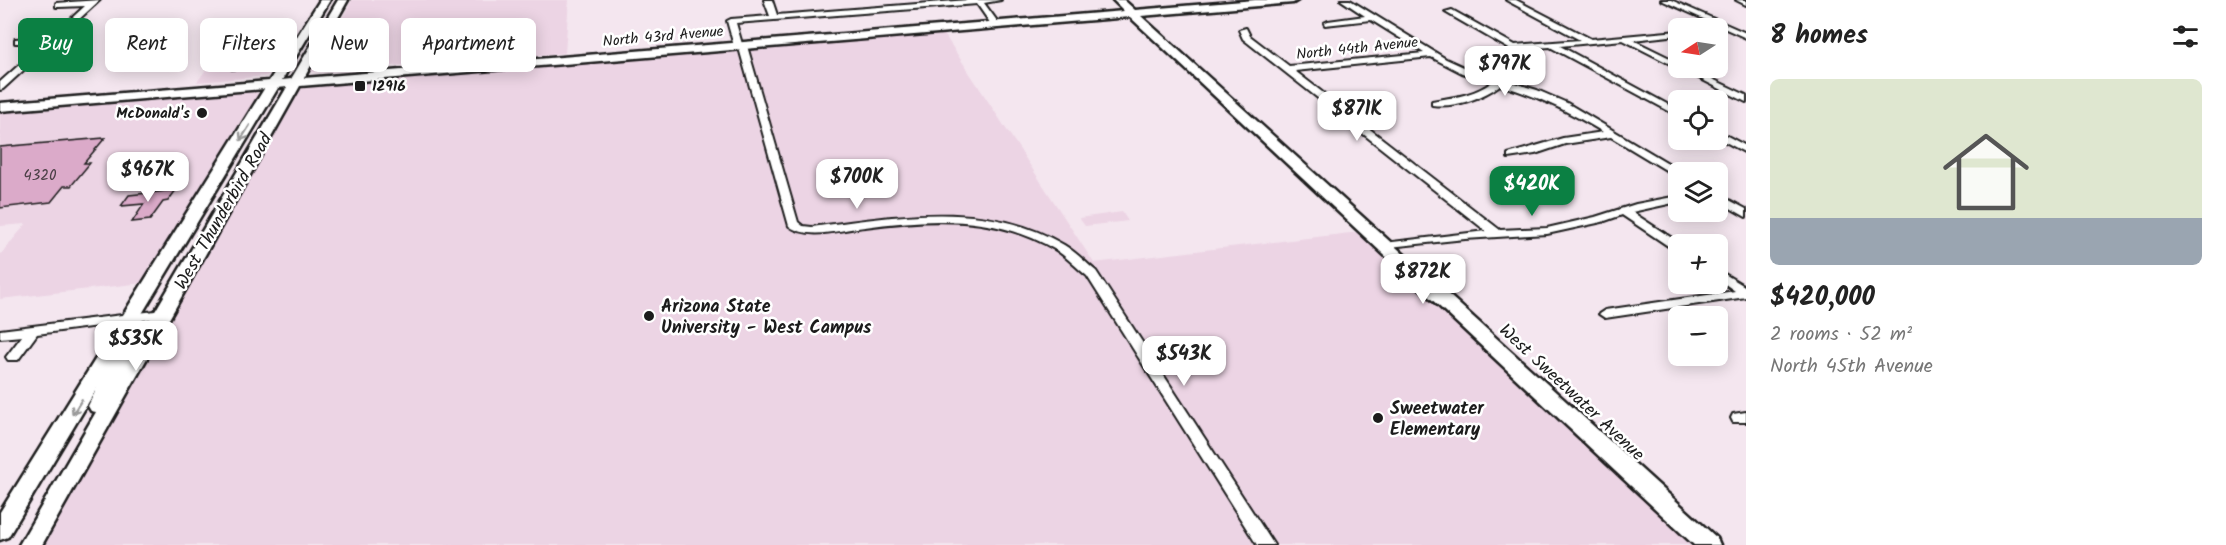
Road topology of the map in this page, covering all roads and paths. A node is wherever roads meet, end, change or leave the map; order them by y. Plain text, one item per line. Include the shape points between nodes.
1 (325, 0) edge
2 (343, 0) edge
3 (768, 0) edge
4 (855, 0) edge
5 (997, 0) edge
6 (1118, 0) edge
7 (1293, 0) edge
8 (1345, 0) edge
9 (1510, 0) edge
10 (1665, 0) edge
11 (1740, 0) edge
12 (94, 1) edge
13 (1273, 1) edge
14 (943, 2) edge
15 (979, 2) junction
16 (1746, 3) edge
17 (59, 5) dead end
18 (860, 11) junction
19 (1449, 12) dead end
20 (1133, 14) junction
21 (774, 17) junction
22 (1372, 17) junction
23 (76, 18) edge
24 (1328, 23) dead end
25 (996, 25) junction
26 (1729, 28) joint
27 (1243, 30) dead end
28 (1668, 34) edge
29 (1746, 36) edge
30 (1625, 39) junction
31 (1590, 42) junction
32 (740, 46) junction
33 (1553, 46) junction
34 (1431, 55) junction
35 (1668, 60) edge
36 (1287, 69) junction
37 (18, 71) edge
38 (11, 78) junction
39 (1703, 78) edge
40 (0, 79) edge
41 (297, 81) junction
42 (1499, 81) junction
43 (276, 83) junction
44 (0, 87) edge
45 (1746, 99) edge
46 (1435, 103) dead end
47 (0, 107) edge
48 (1668, 108) edge
49 (1613, 134) junction
50 (1728, 140) edge
51 (1746, 150) edge
52 (1512, 156) dead end
53 (1668, 167) edge
54 (1668, 201) edge
55 (1728, 203) edge
56 (1623, 211) junction
57 (1746, 214) edge
58 (217, 220) junction
59 (190, 223) junction
60 (1497, 234) junction
61 (1668, 241) edge
62 (1384, 246) junction
63 (1728, 281) edge
64 (1746, 293) edge
65 (163, 314) junction
66 (1605, 314) dead end
67 (131, 318) junction
68 (33, 330) junction
69 (0, 334) edge
70 (14, 357) dead end
71 (91, 439) junction
72 (0, 531) edge
73 (30, 545) edge
74 (1266, 545) edge
75 (1709, 545) edge

1 - 43 main road, West Thunderbird Road
2 - 41 main road, West Thunderbird Road
3 - 21 street
4 - 18 street
5 - 15 street
6 - 20 main road, West Sweetwater Avenue
7 - 13 main road, North 43rd Avenue
8 - 22 street
9 - 31 street
10 - 26 street
11 - 16 street
12 - 17 street
12 - 23 street
13 - 20 main road, North 43rd Avenue
14 - 15 street
14 - 18 street
15 - 25 street
18 - 21 street
19 - 33 street via 1514,48
20 - 25 main road, North 43rd Avenue
20 - 62 main road, West Sweetwater Avenue
21 - 32 street via 731,21
22 - 24 street
22 - 34 street
25 - 32 main road, North 43rd Avenue
26 - 29 street
27 - 36 street via 1246,37
28 - 30 street
30 - 31 street
30 - 35 street
31 - 33 street
32 - 41 main road, North 43rd Avenue
32 - 74 street via 790,218 796,227 812,230 942,216 975,218 1022,230 1072,256 1096,280
33 - 48 street
34 - 36 street, North 44th Avenue
34 - 42 street
36 - 60 street
37 - 38 street
38 - 40 street
38 - 44 street
39 - 45 street
41 - 43 main road, North 43rd Avenue
41 - 58 main road, West Thunderbird Road
42 - 46 street via 1480,95
42 - 49 street via 1564,105
43 - 47 main road, North 43rd Avenue
43 -> 59 main road, West Thunderbird Road
49 - 52 street via 1563,141
49 - 53 street
50 - 51 street
54 - 56 street
55 - 57 street
56 - 60 street via 1570,227
56 - 61 street
58 - 59 main road
58 - 65 main road, West Thunderbird Road
59 - 67 main road, West Thunderbird Road
60 - 62 street
62 - 75 main road, West Sweetwater Avenue
63 - 64 street
64 - 66 street
65 - 67 street
65 - 71 main road, West Thunderbird Road
67 - 68 street
67 - 71 main road via 136,324 135,332 95,412
67 -> 72 main road, West Thunderbird Road
68 - 69 street
68 - 70 street
71 - 73 main road, West Thunderbird Road

